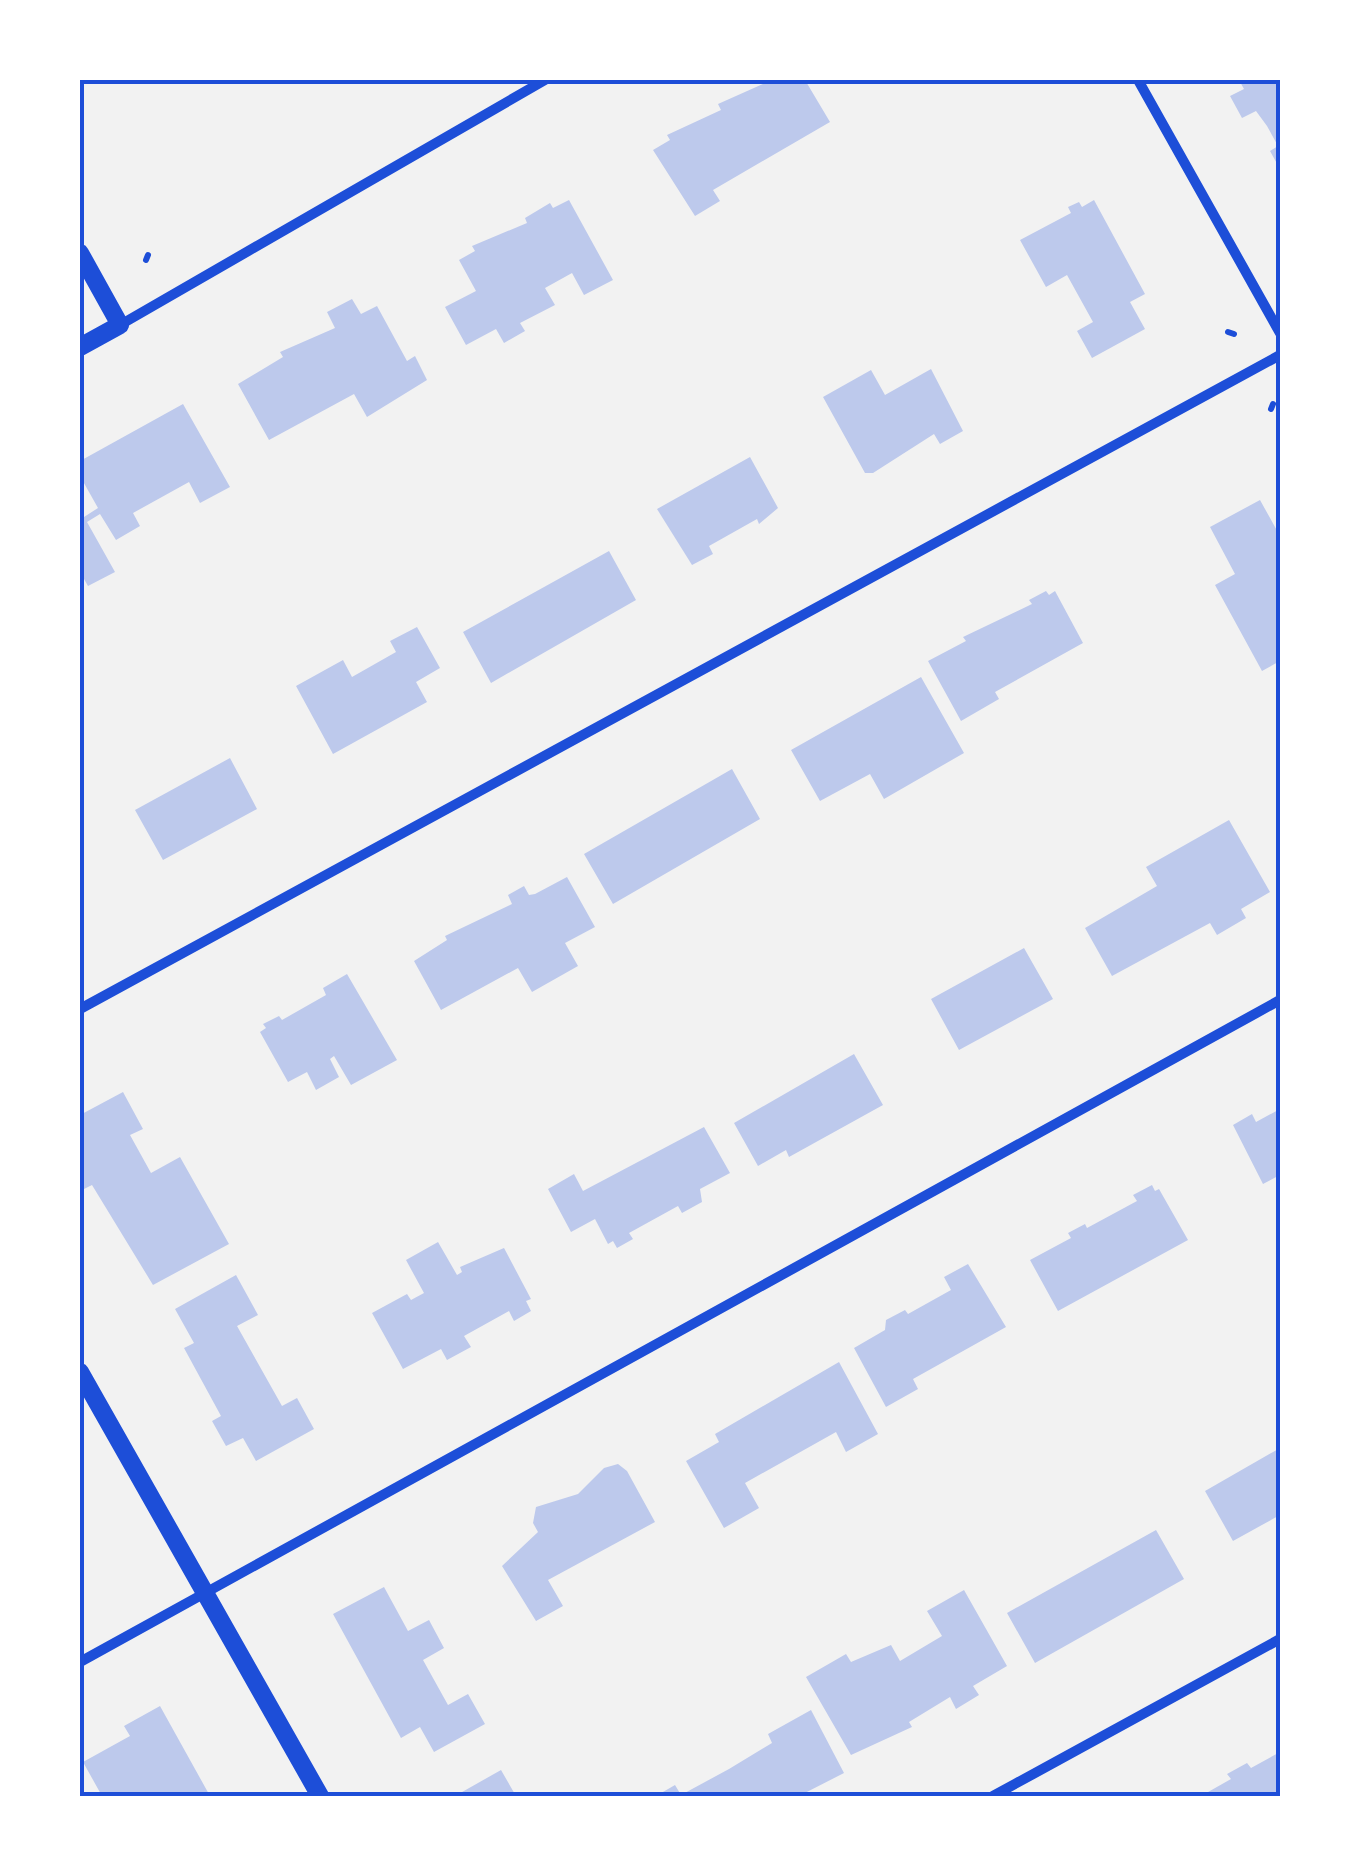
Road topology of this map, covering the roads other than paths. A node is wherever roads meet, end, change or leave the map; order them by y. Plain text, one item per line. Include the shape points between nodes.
1 (545, 80) edge
2 (1138, 80) edge
3 (80, 253) edge
4 (120, 324) junction
5 (1280, 332) edge
6 (80, 346) edge
7 (1280, 355) edge
8 (1280, 1000) edge
9 (80, 1008) edge
10 (80, 1372) edge
11 (206, 1593) junction
12 (1280, 1639) edge
13 (80, 1662) edge
14 (320, 1796) edge
15 (993, 1796) edge

1 - 4 street
2 - 5 street
3 - 4 street
4 - 6 street
7 - 9 street
8 - 11 street
10 - 11 street
11 - 13 street
11 - 14 street
12 - 15 street

